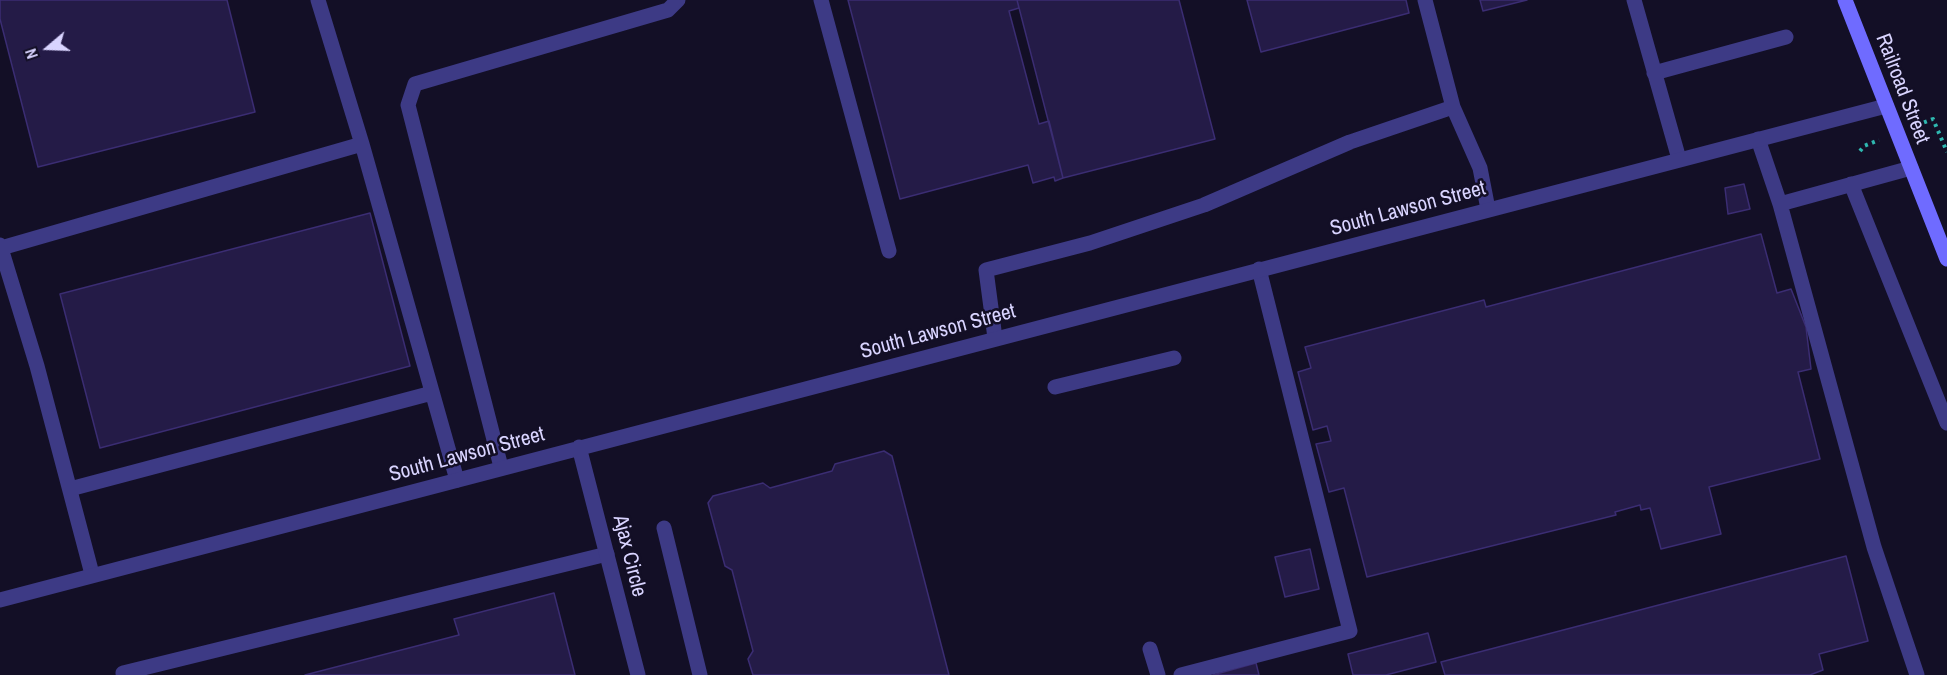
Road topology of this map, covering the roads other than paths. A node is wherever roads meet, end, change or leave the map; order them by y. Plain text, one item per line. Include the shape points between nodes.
1 (318, 0) edge
2 (678, 0) edge
3 (821, 0) edge
4 (1425, 0) edge
5 (1634, 0) edge
6 (1845, 0) edge
7 (1786, 37) dead end
8 (1654, 73) junction
9 (1886, 106) junction
10 (1453, 107) junction
11 (1758, 139) junction
12 (362, 144) junction
13 (1679, 159) junction
14 (1911, 168) junction
15 (1851, 184) junction
16 (1780, 204) junction
17 (1488, 209) junction
18 (0, 246) edge
19 (889, 251) dead end
20 (1947, 260) edge
21 (1259, 269) junction
22 (995, 338) junction
23 (1174, 358) dead end
24 (1055, 387) dead end
25 (432, 393) junction
26 (1947, 423) edge
27 (579, 447) junction
28 (501, 467) junction
29 (457, 480) junction
30 (70, 489) junction
31 (664, 528) dead end
32 (607, 554) junction
33 (92, 574) junction
34 (0, 600) edge
35 (1150, 649) dead end
36 (123, 673) dead end
37 (638, 675) edge
38 (700, 675) edge
39 (1158, 675) edge
40 (1181, 675) edge
41 (1917, 675) edge

1 - 12 street
2 - 28 street via 668,10 415,84 408,105
3 - 19 street
4 - 10 street
5 - 8 street
6 - 9 street, Railroad Street
7 - 8 street
8 - 13 street
9 - 11 street, South Lawson Street
9 - 14 street, Railroad Street
10 - 17 street via 1480,168
10 - 22 street via 1350,142 1204,205 1090,243 986,270
11 - 13 street, South Lawson Street
11 - 16 street
12 - 18 street
12 - 25 street
13 - 17 street, South Lawson Street
14 - 15 street
14 - 20 street, Railroad Street
15 - 16 street
15 - 26 street
16 - 41 street via 1874,547
17 - 21 street, South Lawson Street
18 - 30 street
21 - 22 street, South Lawson Street
21 - 40 street via 1350,632
22 - 27 street, South Lawson Street
23 - 24 street
25 - 29 street
25 - 30 street
27 - 28 street, South Lawson Street
27 - 32 street, Ajax Circle
28 - 29 street, South Lawson Street
29 - 33 street, South Lawson Street
30 - 33 street
31 - 38 street
32 - 36 street
32 - 37 street, Ajax Circle
33 - 34 street, South Lawson Street
35 - 39 street

